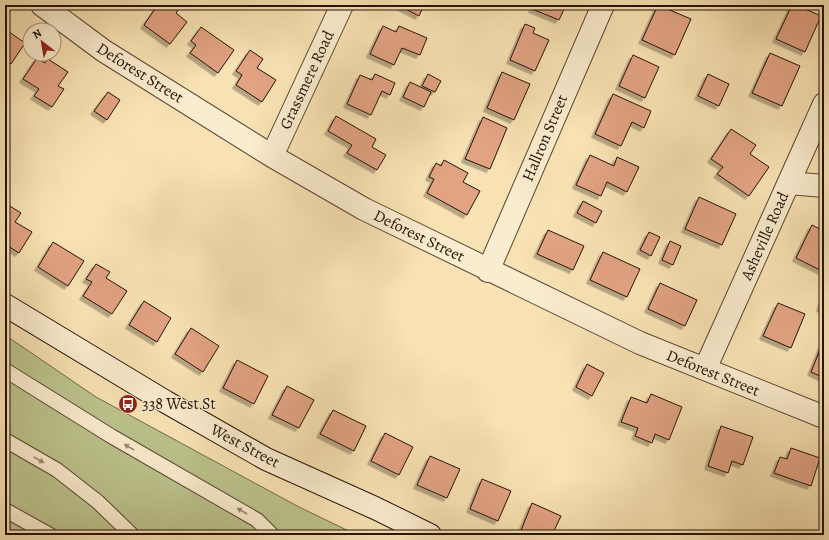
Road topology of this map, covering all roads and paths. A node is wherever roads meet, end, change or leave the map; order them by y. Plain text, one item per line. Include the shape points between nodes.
1 (42, 5) edge
2 (342, 5) edge
3 (603, 5) edge
4 (824, 104) edge
5 (272, 156) junction
6 (789, 183) junction
7 (824, 186) edge
8 (488, 271) junction
9 (5, 306) edge
10 (705, 369) junction
11 (5, 370) edge
12 (824, 417) edge
13 (5, 440) edge
14 (5, 510) edge
15 (50, 535) edge
16 (132, 535) edge
17 (272, 535) edge
18 (430, 535) edge

1 - 5 street, Deforest Street via 104,51
2 - 5 street, Grassmere Road
3 - 8 street, Hallron Street
4 - 6 street, Asheville Road
5 - 8 street, Deforest Street via 364,209
6 - 7 street
6 - 10 street, Asheville Road
8 - 10 street, Deforest Street via 640,343
9 - 18 street, West Street via 266,459
10 - 12 street, Deforest Street
17 -> 11 lane via 257,520 111,436
13 -> 16 lane via 56,470 98,502
14 - 15 lane

